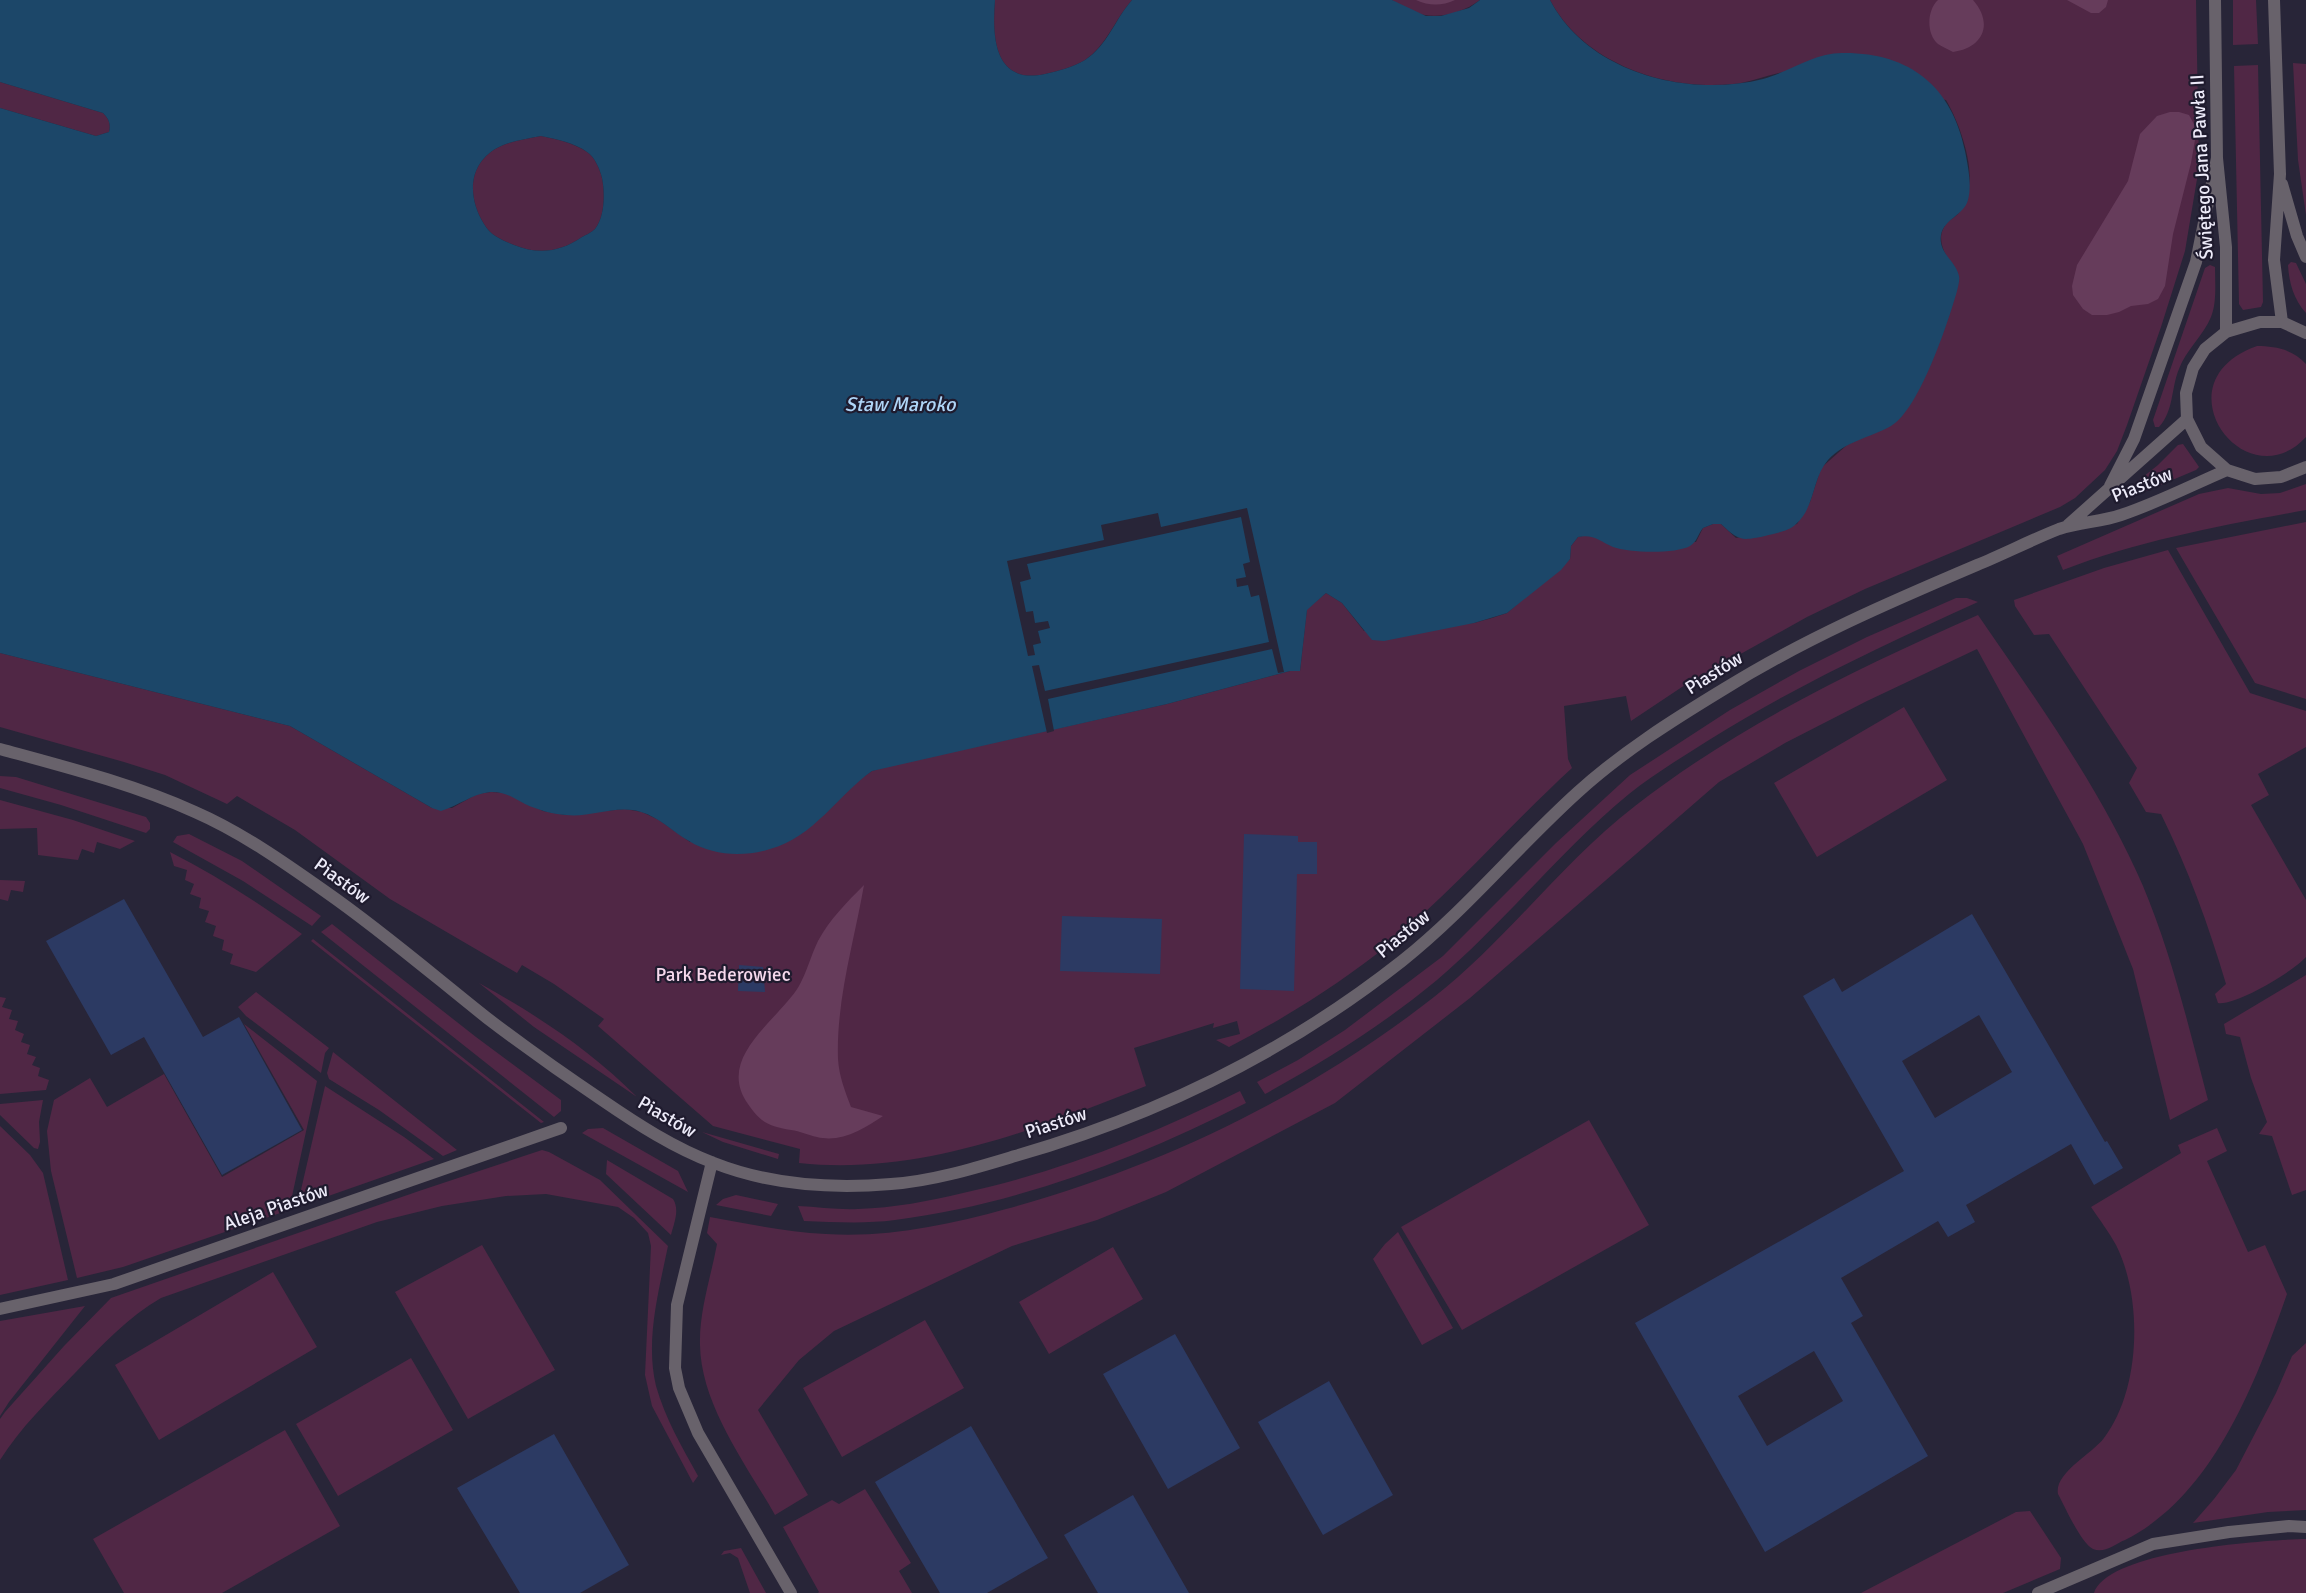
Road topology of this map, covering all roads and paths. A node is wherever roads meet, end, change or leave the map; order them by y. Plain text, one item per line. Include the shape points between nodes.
1 (2214, 0) edge
2 (2274, 0) edge
3 (2217, 158) junction
4 (2280, 174) junction
5 (2306, 257) edge
6 (2282, 322) junction
7 (2226, 332) junction
8 (2306, 334) edge
9 (2187, 419) junction
10 (2306, 466) edge
11 (2227, 470) junction
12 (2110, 486) junction
13 (2067, 526) junction
14 (0, 749) edge
15 (561, 1128) dead end
16 (712, 1162) junction
17 (0, 1309) edge
18 (2306, 1527) edge
19 (791, 1593) edge
20 (2038, 1593) edge

1 - 3 street, Świętego Jana Pawła II
2 - 4 street
3 - 7 street, Świętego Jana Pawła II via 2226,246
3 - 12 street via 2196,262 2134,439
4 - 5 street
4 - 6 street via 2274,260
6 - 7 street via 2260,322
6 - 8 street
7 - 9 street via 2206,349 2193,368 2186,393
9 - 11 street via 2201,447
9 - 12 street, Piastów
10 - 11 street via 2281,477 2256,478
11 - 13 street, Piastów via 2116,517
12 - 13 street, Piastów
13 - 16 street, Piastów via 1900,597 1827,632 1698,704 1620,757 1578,792 1445,924 1403,960 1278,1047 1211,1081 1107,1126 1041,1149 896,1184 788,1183
14 - 16 street, Piastów via 155,796 202,815 244,838 340,902 550,1065 641,1125
15 - 17 street, Aleja Piastów via 114,1284
16 - 19 street via 677,1305 675,1368 679,1388 698,1433
18 - 20 street via 2229,1532 2153,1544

